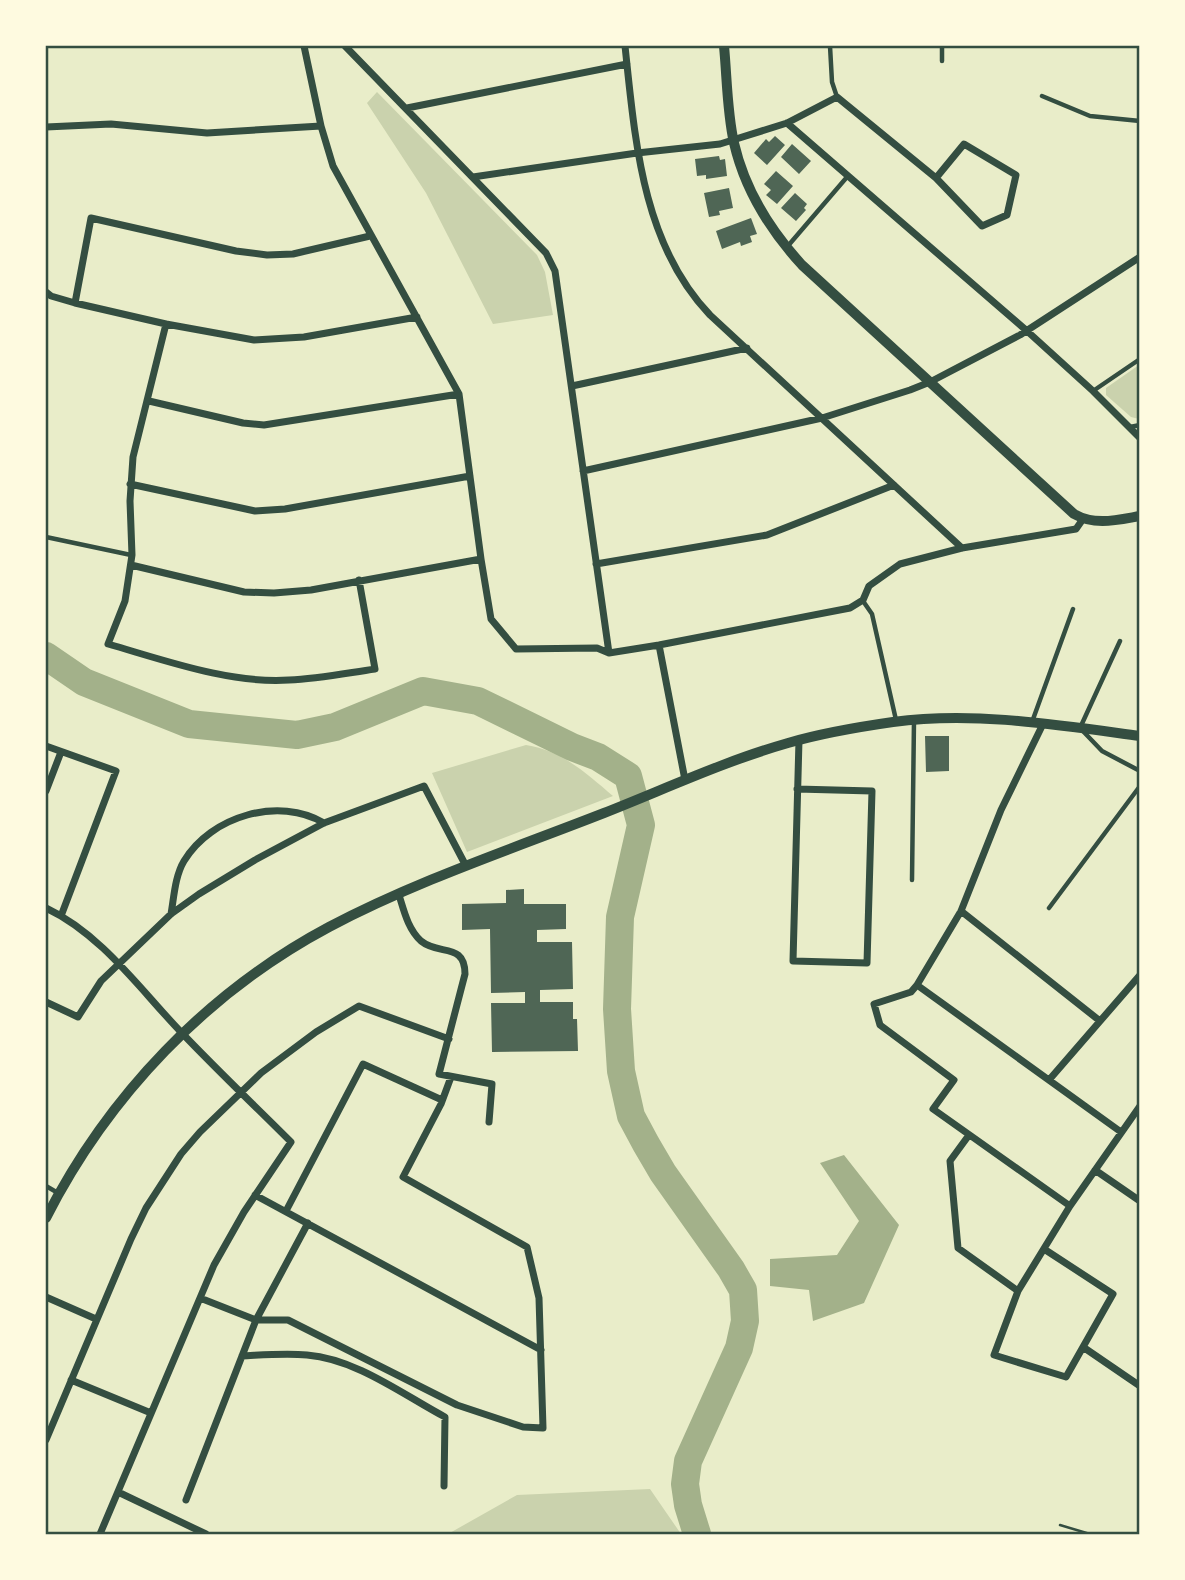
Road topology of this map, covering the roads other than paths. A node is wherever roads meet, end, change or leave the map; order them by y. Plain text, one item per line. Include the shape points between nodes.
1 (304, 46) edge
2 (345, 46) edge
3 (625, 46) edge
4 (724, 46) edge
5 (830, 46) edge
6 (942, 46) edge
7 (943, 61) dead end
8 (627, 64) junction
9 (1042, 96) dead end
10 (837, 97) junction
11 (407, 108) junction
12 (1139, 121) edge
13 (787, 123) junction
14 (321, 125) junction
15 (46, 127) edge
16 (734, 140) junction
17 (637, 153) junction
18 (848, 176) junction
19 (473, 177) junction
20 (936, 178) junction
21 (370, 236) junction
22 (786, 247) junction
23 (1139, 257) edge
24 (46, 292) edge
25 (75, 303) junction
26 (417, 317) junction
27 (166, 324) junction
28 (1027, 331) junction
29 (747, 348) junction
30 (1139, 359) edge
31 (930, 382) junction
32 (572, 386) junction
33 (1093, 391) junction
34 (459, 394) junction
35 (149, 401) junction
36 (822, 418) junction
37 (1139, 425) edge
38 (1130, 426) junction
39 (1139, 438) edge
40 (583, 471) junction
41 (470, 476) junction
42 (131, 484) junction
43 (894, 485) junction
44 (1139, 516) edge
45 (1083, 519) junction
46 (46, 537) edge
47 (962, 548) junction
48 (132, 555) junction
49 (481, 559) junction
50 (596, 564) junction
51 (131, 565) junction
52 (359, 580) junction
53 (863, 600) junction
54 (1073, 609) dead end
55 (1120, 641) dead end
56 (659, 645) junction
57 (608, 653) junction
58 (914, 720) junction
59 (897, 722) junction
60 (1037, 723) junction
61 (1080, 728) junction
62 (1139, 736) edge
63 (799, 740) junction
64 (46, 746) edge
65 (61, 752) junction
66 (1139, 771) edge
67 (685, 780) junction
68 (1139, 786) edge
69 (797, 789) junction
70 (46, 791) edge
71 (324, 824) junction
72 (466, 866) junction
73 (912, 880) dead end
74 (399, 895) junction
75 (46, 908) edge
76 (1049, 908) dead end
77 (961, 911) junction
78 (170, 914) junction
79 (61, 916) junction
80 (118, 964) junction
81 (1139, 975) edge
82 (917, 985) junction
83 (46, 1002) edge
84 (1100, 1021) junction
85 (182, 1033) junction
86 (449, 1039) junction
87 (451, 1077) junction
88 (1049, 1080) junction
89 (240, 1091) junction
90 (442, 1100) junction
91 (1139, 1106) edge
92 (489, 1122) dead end
93 (1121, 1132) junction
94 (969, 1135) junction
95 (1095, 1170) junction
96 (46, 1186) edge
97 (58, 1192) junction
98 (255, 1195) junction
99 (1139, 1201) edge
100 (1070, 1206) junction
101 (286, 1211) junction
102 (46, 1218) edge
103 (309, 1223) junction
104 (1044, 1249) junction
105 (1018, 1291) junction
106 (46, 1297) edge
107 (200, 1298) junction
108 (96, 1319) junction
109 (256, 1320) junction
110 (1083, 1347) junction
111 (541, 1350) junction
112 (242, 1356) junction
113 (71, 1380) junction
114 (1139, 1385) edge
115 (151, 1413) junction
116 (46, 1440) edge
117 (444, 1486) dead end
118 (118, 1493) junction
119 (186, 1500) dead end
120 (100, 1535) edge
121 (206, 1535) edge

1 - 14 street
2 - 11 street
3 - 8 street
4 - 16 street
5 - 10 lane
6 - 7 lane
8 - 11 street
8 - 17 street
9 - 12 lane via 1090,116
10 - 13 street
10 - 20 street
11 - 19 street
13 - 16 street
13 - 18 street
14 - 15 street via 207,133 111,124
14 - 21 street via 333,166
16 - 17 street
16 - 22 street via 754,198
17 - 19 street
17 - 29 street via 678,276 709,315
18 - 22 lane
18 - 28 street
19 - 32 street via 546,253 555,271
20 - 20 street via 982,226 1007,215 1016,175 964,144
21 - 25 street via 293,254 267,255 91,218
21 - 26 street
22 - 31 street
23 - 28 street
24 - 25 street
25 - 27 street
26 - 27 street via 271,341
26 - 34 street
27 - 35 street
28 - 31 street
28 - 33 street
29 - 32 street
29 - 36 street
30 - 33 lane
31 - 36 street
31 - 45 street
32 - 40 street
33 - 38 street
34 - 35 street via 264,425
34 - 41 street
35 - 42 street via 133,457
36 - 40 street
36 - 43 street
37 - 38 lane
38 - 39 street
40 - 50 street
41 - 42 street via 255,511
41 - 49 street
42 - 48 street
43 - 47 street
43 - 50 street via 767,535
44 - 45 street via 1104,522
45 - 47 street via 1076,529
46 - 48 lane
47 - 53 street via 900,564 869,586
48 - 51 street
49 - 52 street
49 - 57 street via 491,619 516,649 597,648
50 - 57 street
51 - 52 street via 244,592 311,590
51 - 52 street via 125,601 108,644 250,679 288,681 375,669
53 - 56 street via 850,608
53 - 59 lane via 872,614
54 - 60 lane
55 - 61 lane
56 - 57 street
56 - 67 street
58 - 59 street
58 - 60 street
58 - 73 lane
59 - 63 street
60 - 61 street
60 - 77 street
61 - 62 street
61 - 66 lane via 1102,751
63 - 67 street
63 - 69 street
64 - 65 street
65 - 70 street
65 - 79 street via 116,771
67 - 72 street
68 - 76 lane
69 - 69 street via 793,961 867,963 872,791
71 - 72 street via 424,786
71 - 78 street via 255,860
71 - 78 street via 312,816 277,810 252,813 202,838 184,862
72 - 74 street
74 - 85 street via 290,950
74 - 86 street via 410,927 421,941 455,952 466,965
75 - 79 street
77 - 82 street
77 - 84 street
78 - 80 street
79 - 80 street
80 - 83 street via 78,1017
80 - 85 street
81 - 84 street
82 - 88 street
82 - 94 street via 911,992 874,1004 880,1025 954,1080 933,1109
84 - 88 street
85 - 89 street
85 - 97 street via 119,1102
86 - 87 street via 439,1074
86 - 89 street via 359,1006 285,1053
87 - 90 street
87 - 92 street via 492,1084
88 - 93 street
89 - 98 street via 291,1142
89 - 108 street via 181,1154 161,1184
90 - 101 street via 363,1064
90 - 111 street via 403,1177 527,1247 539,1298
91 - 93 street
93 - 95 street
94 - 100 street
94 - 105 street via 950,1161 958,1248
95 - 99 street
95 - 100 street
96 - 97 lane
97 - 102 street
98 - 101 street
98 - 107 street via 228,1237
100 - 104 street
101 - 103 street
103 - 109 street
103 - 111 street
104 - 105 street
104 - 110 street via 1113,1294
105 - 110 street via 994,1355 1066,1377
106 - 108 street
107 - 109 street
107 - 115 street
108 - 113 street
109 - 111 street via 288,1320 457,1405 537,1429 543,1428
109 - 112 street
110 - 114 street
112 - 117 street via 309,1355 334,1360 444,1417
112 - 119 street
113 - 115 street
113 - 116 street
115 - 118 street
118 - 120 street
118 - 121 street

